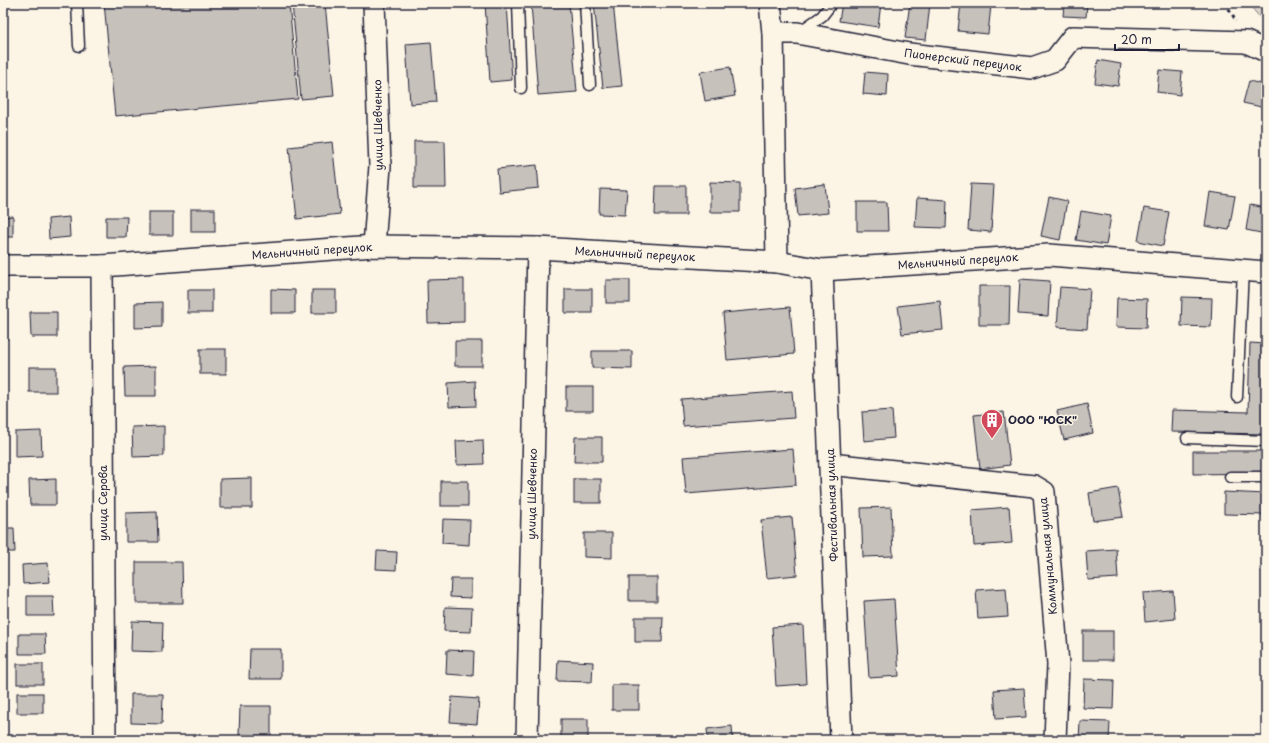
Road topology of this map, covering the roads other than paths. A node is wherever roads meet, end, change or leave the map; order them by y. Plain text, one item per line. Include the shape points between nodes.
1 (77, 3) edge
2 (374, 3) edge
3 (518, 3) edge
4 (585, 3) edge
5 (770, 3) edge
6 (832, 3) edge
7 (773, 33) junction
8 (797, 33) junction
9 (79, 46) dead end
10 (1266, 51) edge
11 (590, 86) dead end
12 (520, 88) dead end
13 (374, 246) junction
14 (538, 248) junction
15 (777, 262) junction
16 (3, 266) edge
17 (102, 266) junction
18 (1243, 269) junction
19 (822, 270) junction
20 (1266, 272) edge
21 (1237, 397) dead end
22 (1187, 438) dead end
23 (1266, 441) edge
24 (830, 464) junction
25 (1230, 477) dead end
26 (1266, 477) edge
27 (105, 740) edge
28 (527, 740) edge
29 (841, 740) edge
30 (1055, 740) edge

1 - 9 lane
2 - 13 street, улица Шевченко via 380,166
3 - 12 lane
4 - 11 lane
5 - 7 street
6 - 8 lane via 822,16
7 - 8 street, Пионерский переулок
7 - 15 street
8 - 10 street, Пионерский переулок via 909,54 1032,68 1055,60 1073,37 1246,42
13 - 14 street, Мельничный переулок
13 - 17 street, Мельничный переулок
14 - 15 street, Мельничный переулок
14 - 28 street, улица Шевченко
15 - 19 street, Мельничный переулок
16 - 17 street, Мельничный переулок
17 - 27 street, улица Серова
18 - 19 street, Мельничный переулок via 1049,255
18 - 20 street, Мельничный переулок
18 - 21 lane
19 - 24 street, Фестивальная улица
22 - 23 lane
24 - 29 street, Фестивальная улица
24 - 30 street, Коммунальная улица via 1034,486 1044,492 1058,664
25 - 26 lane

